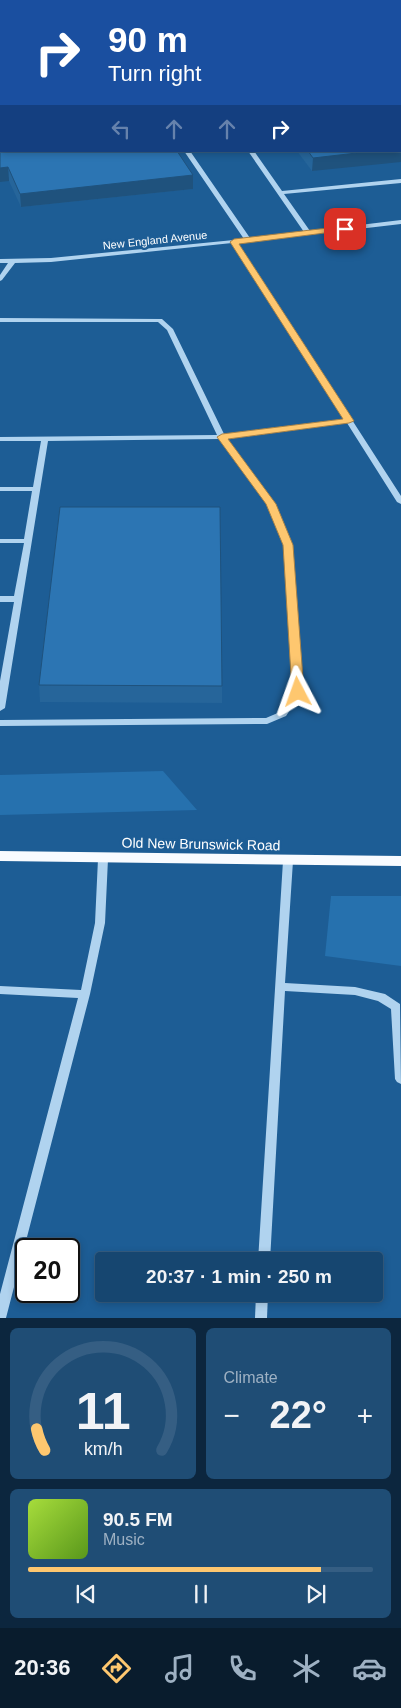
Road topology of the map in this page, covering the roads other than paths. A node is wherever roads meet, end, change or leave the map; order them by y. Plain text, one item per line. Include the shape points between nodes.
1 (188, 152) edge
2 (252, 152) edge
3 (401, 181) edge
4 (280, 193) junction
5 (401, 222) edge
6 (308, 233) junction
7 (248, 240) junction
8 (234, 242) junction
9 (0, 261) edge
10 (12, 262) junction
11 (0, 279) edge
12 (0, 320) edge
13 (349, 421) junction
14 (222, 437) junction
15 (0, 439) edge
16 (45, 439) junction
17 (0, 489) edge
18 (37, 489) junction
19 (398, 491) edge
20 (401, 502) edge
21 (0, 541) edge
22 (28, 541) junction
23 (0, 599) edge
24 (18, 599) junction
25 (4, 660) edge
26 (0, 708) edge
27 (0, 723) edge
28 (0, 856) edge
29 (103, 858) junction
30 (288, 861) junction
31 (401, 861) edge
32 (280, 988) junction
33 (0, 990) edge
34 (85, 994) junction
35 (401, 1079) edge
36 (265, 1252) edge
37 (262, 1302) edge
38 (0, 1318) edge
39 (261, 1318) edge

1 - 7 lane
2 - 4 street
3 - 4 street
4 - 6 street
5 - 6 street, New England Avenue
6 - 7 street, New England Avenue
7 - 8 street, New England Avenue
8 - 10 street, New England Avenue
8 - 13 street
9 - 10 street, New England Avenue
10 - 11 street
12 - 14 street via 160,320 170,329
13 - 14 street
13 - 19 street
14 - 16 street
14 - 27 street via 271,504 288,545 298,692 283,714 267,721
15 - 16 street
16 - 18 street
17 - 18 street
18 - 22 street
19 - 20 street
21 - 22 street
22 - 24 street
23 - 24 street
24 - 25 street
25 - 26 street
28 - 29 main road, Old New Brunswick Road
29 - 30 main road, Old New Brunswick Road
29 - 34 street via 100,923
30 - 31 main road, Old New Brunswick Road
30 - 32 street
32 - 35 street via 355,991 381,997 396,1008
32 - 36 street
33 - 34 street
34 - 38 street
37 - 39 street

